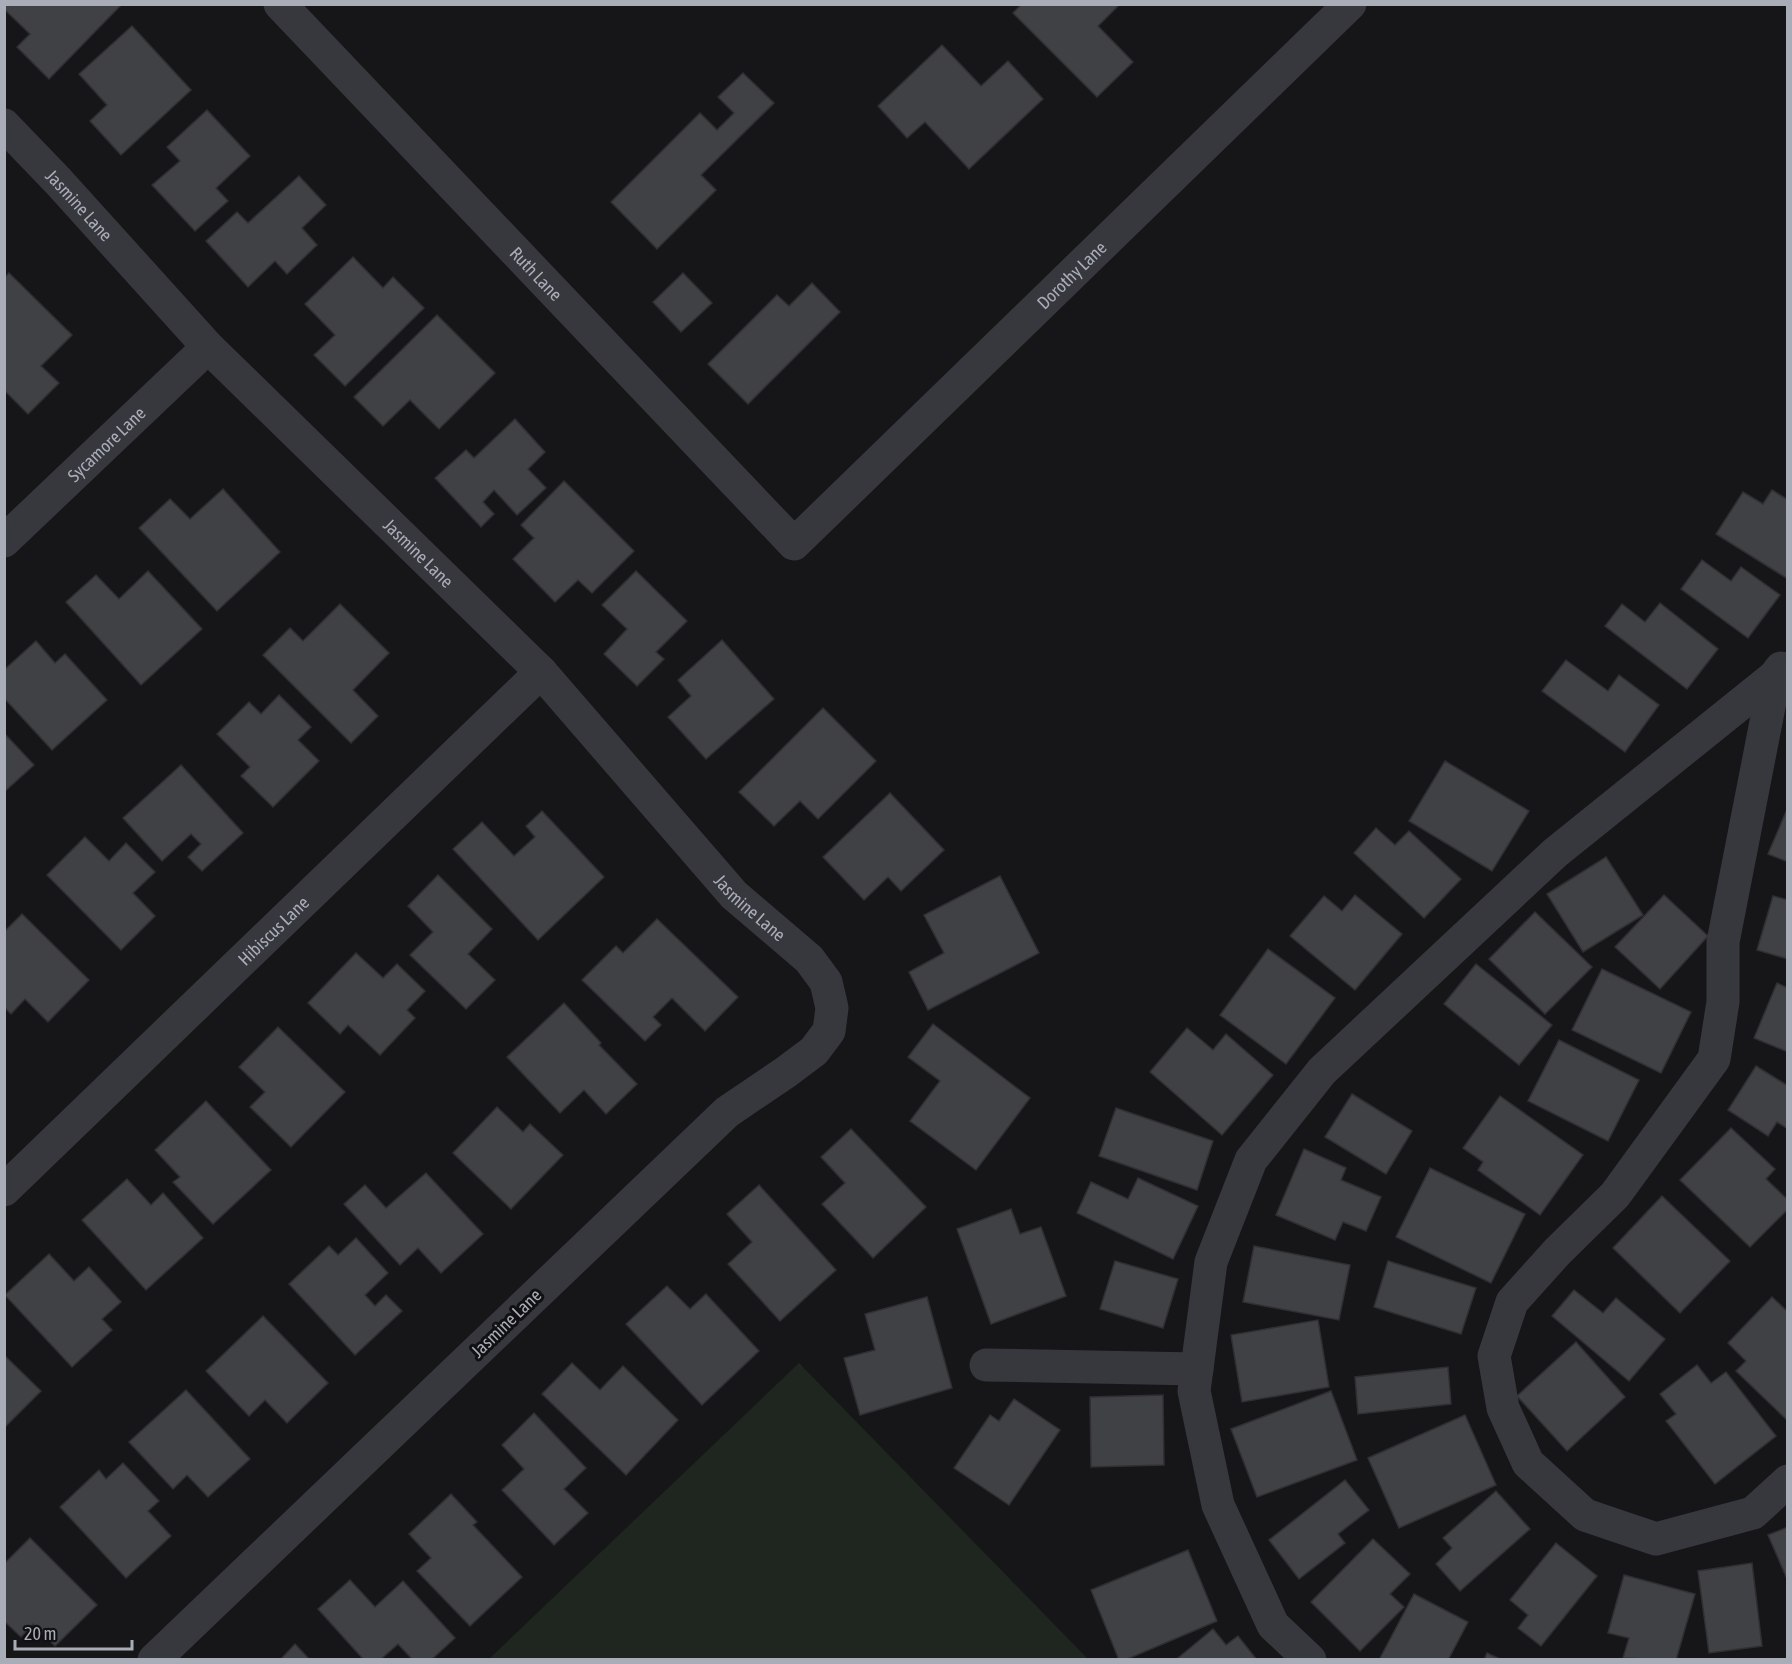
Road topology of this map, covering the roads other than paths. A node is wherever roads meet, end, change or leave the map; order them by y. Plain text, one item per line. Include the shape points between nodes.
1 (280, 4) edge
2 (1350, 4) edge
3 (4, 125) edge
4 (208, 346) junction
5 (4, 541) edge
6 (794, 544) joint
7 (1781, 668) edge
8 (541, 672) junction
9 (4, 1190) edge
10 (986, 1365) dead end
11 (1197, 1369) junction
12 (1788, 1481) edge
13 (153, 1659) edge
14 (1310, 1659) edge

1 - 6 street, Ruth Lane
2 - 6 street, Dorothy Lane
3 - 4 street, Jasmine Lane
4 - 5 street, Sycamore Lane
4 - 8 street, Jasmine Lane
7 - 11 street via 1555,853 1322,1071 1251,1160 1211,1262
7 - 12 street via 1723,942 1723,1002 1714,1059 1615,1195 1512,1302 1494,1356 1503,1408 1528,1463 1585,1515 1656,1539 1753,1512
8 - 9 street, Hibiscus Lane
8 - 13 street, Jasmine Lane via 734,895 809,959 826,982 832,1008 829,1031 814,1051 727,1112
10 - 11 street
11 - 14 street via 1194,1391 1218,1505 1273,1625

